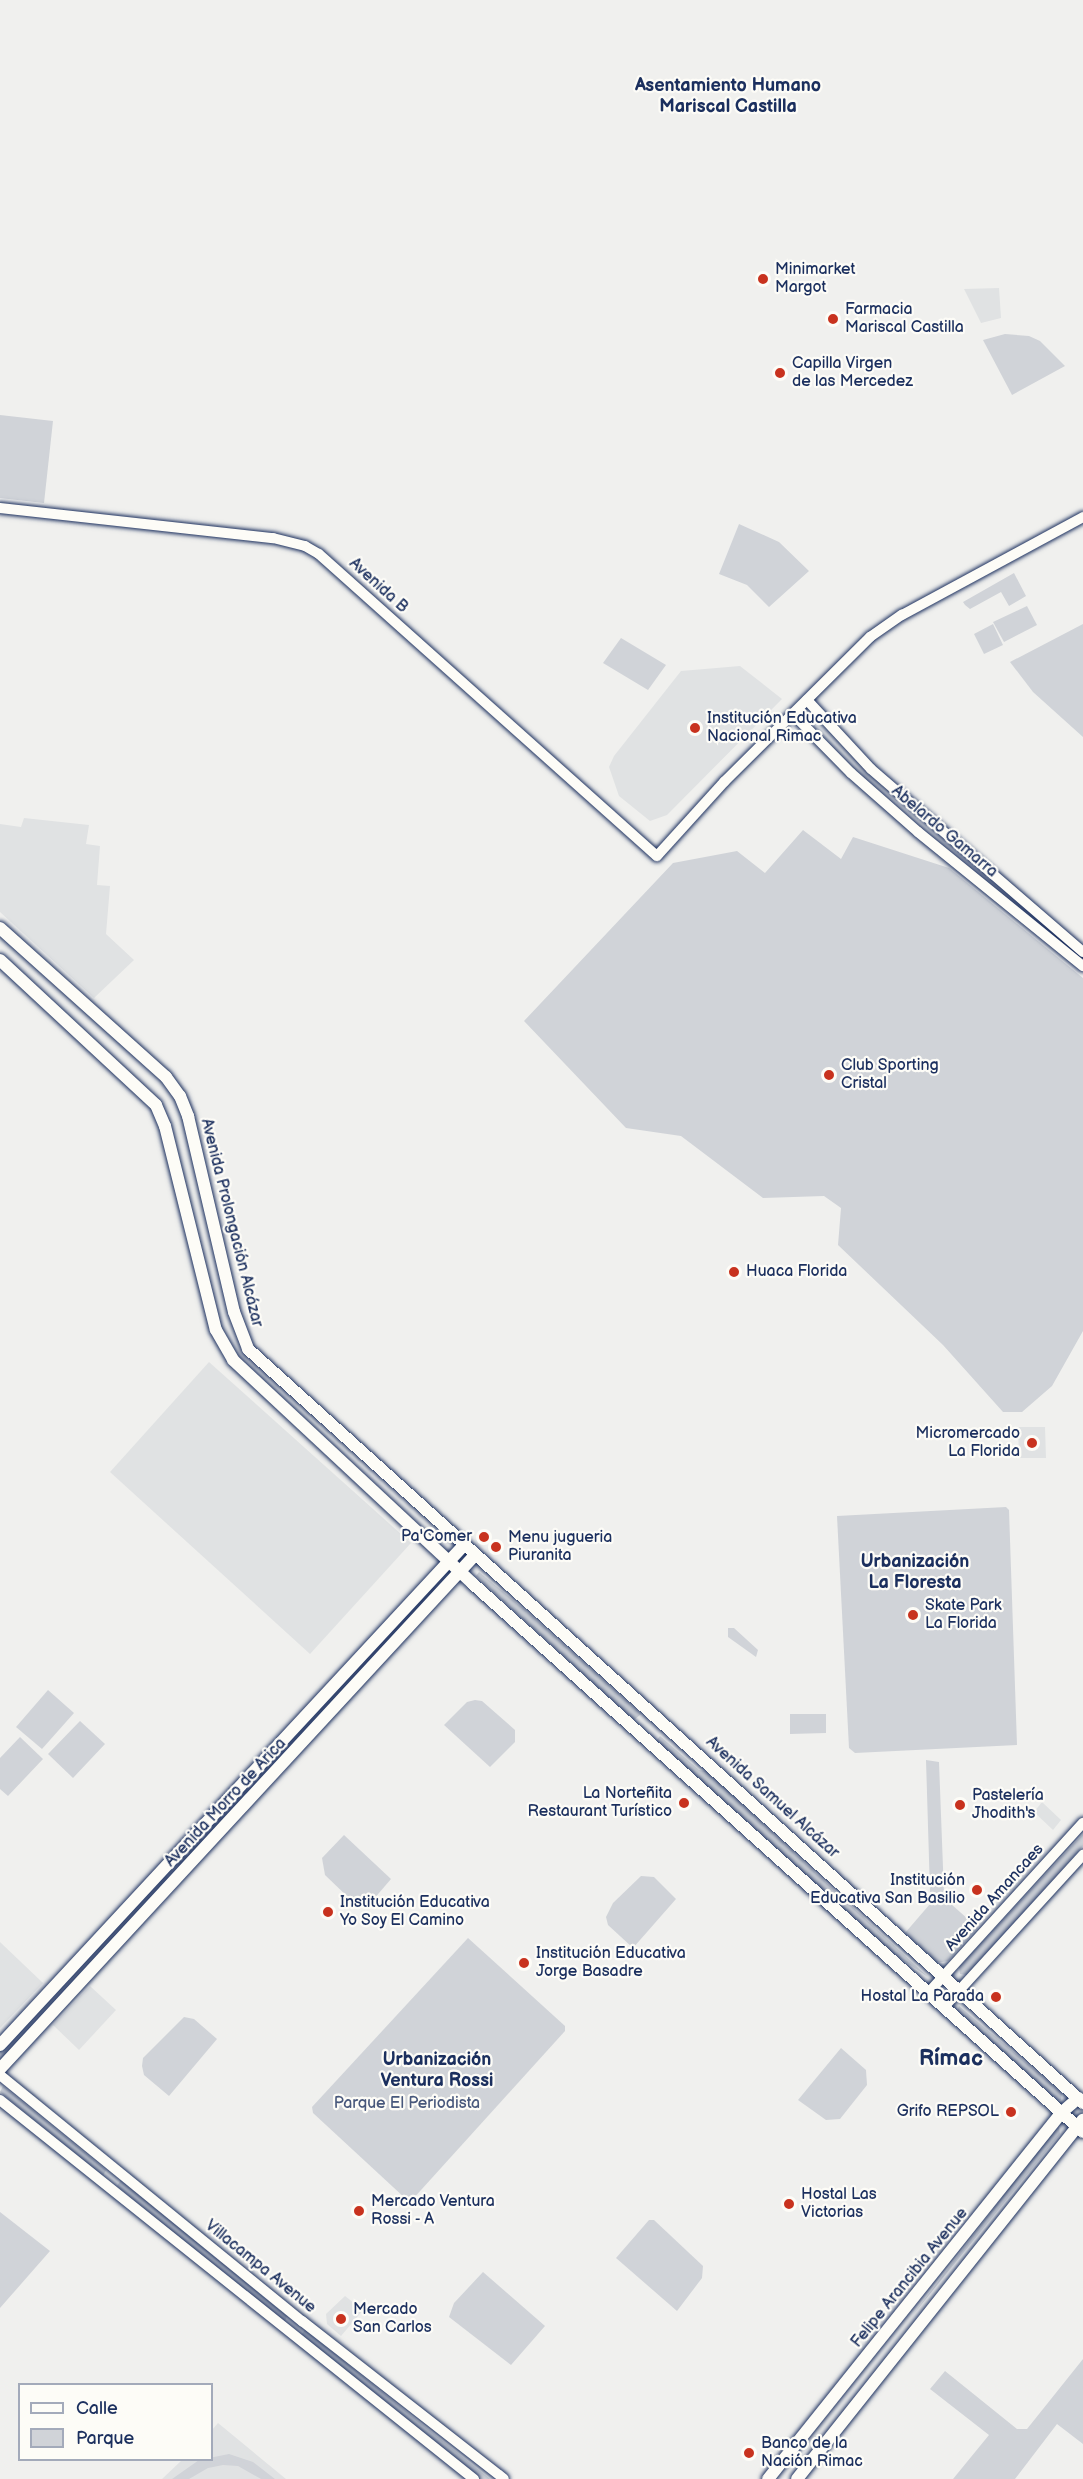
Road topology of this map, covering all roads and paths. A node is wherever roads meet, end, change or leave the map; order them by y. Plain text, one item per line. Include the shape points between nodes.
1 (0, 508) edge
2 (1083, 517) edge
3 (807, 700) junction
4 (793, 714) junction
5 (929, 819) junction
6 (918, 832) junction
7 (0, 928) edge
8 (1083, 952) edge
9 (0, 960) edge
10 (1083, 966) edge
11 (334, 1430) junction
12 (321, 1444) junction
13 (463, 1546) junction
14 (474, 1556) junction
15 (449, 1561) junction
16 (461, 1572) junction
17 (1083, 1824) edge
18 (1083, 1855) edge
19 (944, 1976) junction
20 (960, 1990) junction
21 (929, 1992) junction
22 (945, 2006) junction
23 (0, 2045) edge
24 (0, 2069) edge
25 (0, 2075) edge
26 (0, 2100) edge
27 (1080, 2100) edge
28 (1061, 2113) junction
29 (1081, 2127) edge
30 (474, 2479) edge
31 (504, 2479) edge
32 (768, 2479) edge
33 (797, 2479) edge

1 - 4 street, Avenida B via 273,538 305,546 319,554 657,856
2 - 3 street via 902,615 860,646
3 - 4 street
3 - 5 street, Abelardo Gamarra via 871,769
4 - 6 street, Abelardo Gamarra via 851,773
5 - 6 street
5 - 8 street, Abelardo Gamarra
6 - 10 street, Abelardo Gamarra
7 - 11 main road, Avenida Prolongación Alcázar via 166,1077 180,1095 240,1333 248,1349
9 - 12 main road via 156,1105 165,1126 216,1330 225,1350
11 - 12 main road
11 - 13 main road, Avenida Prolongación Alcázar
12 - 15 main road
13 - 14 main road, Avenida Samuel Alcázar
13 - 15 main road, Avenida Morro de Arica
14 - 16 main road, Avenida Morro de Arica
14 - 19 main road, Avenida Samuel Alcázar
15 - 16 main road
15 - 23 main road, Avenida Morro de Arica
16 - 21 main road
16 - 24 main road, Avenida Morro de Arica
17 - 19 street, Avenida Amancaes
18 - 20 street
19 - 20 main road, Avenida Samuel Alcázar
19 - 21 street, Avenida Amancaes
20 - 22 street
20 - 27 main road, Avenida Samuel Alcázar
21 - 22 main road
22 - 28 main road
25 - 31 street, Villacampa Avenue via 302,2321
26 - 30 street, Villacampa Avenue
27 - 28 main road, Felipe Arancibia Avenue
28 - 29 main road
28 - 32 main road, Felipe Arancibia Avenue
29 - 33 main road

